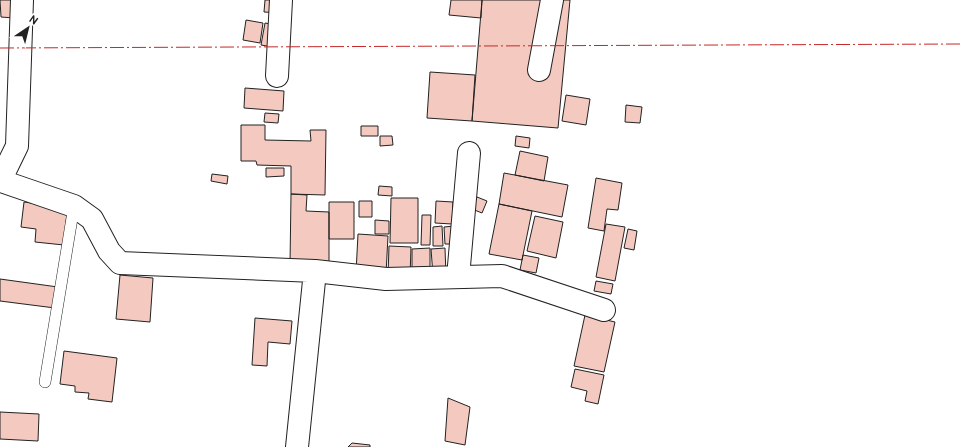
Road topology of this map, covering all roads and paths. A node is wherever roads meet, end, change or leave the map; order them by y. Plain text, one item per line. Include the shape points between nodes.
1 (22, 0) edge
2 (281, 0) edge
3 (552, 0) edge
4 (539, 70) dead end
5 (277, 76) dead end
6 (469, 153) dead end
7 (0, 181) edge
8 (74, 206) junction
9 (315, 271) junction
10 (458, 277) junction
11 (604, 310) dead end
12 (45, 382) dead end
13 (297, 447) edge

1 - 7 street via 17,146
2 - 5 street
3 - 4 street
6 - 10 street
7 - 8 street
8 - 9 street via 92,219 109,251 120,263
8 - 12 lane
9 - 10 street via 386,279
9 - 13 street
10 - 11 street via 502,276

